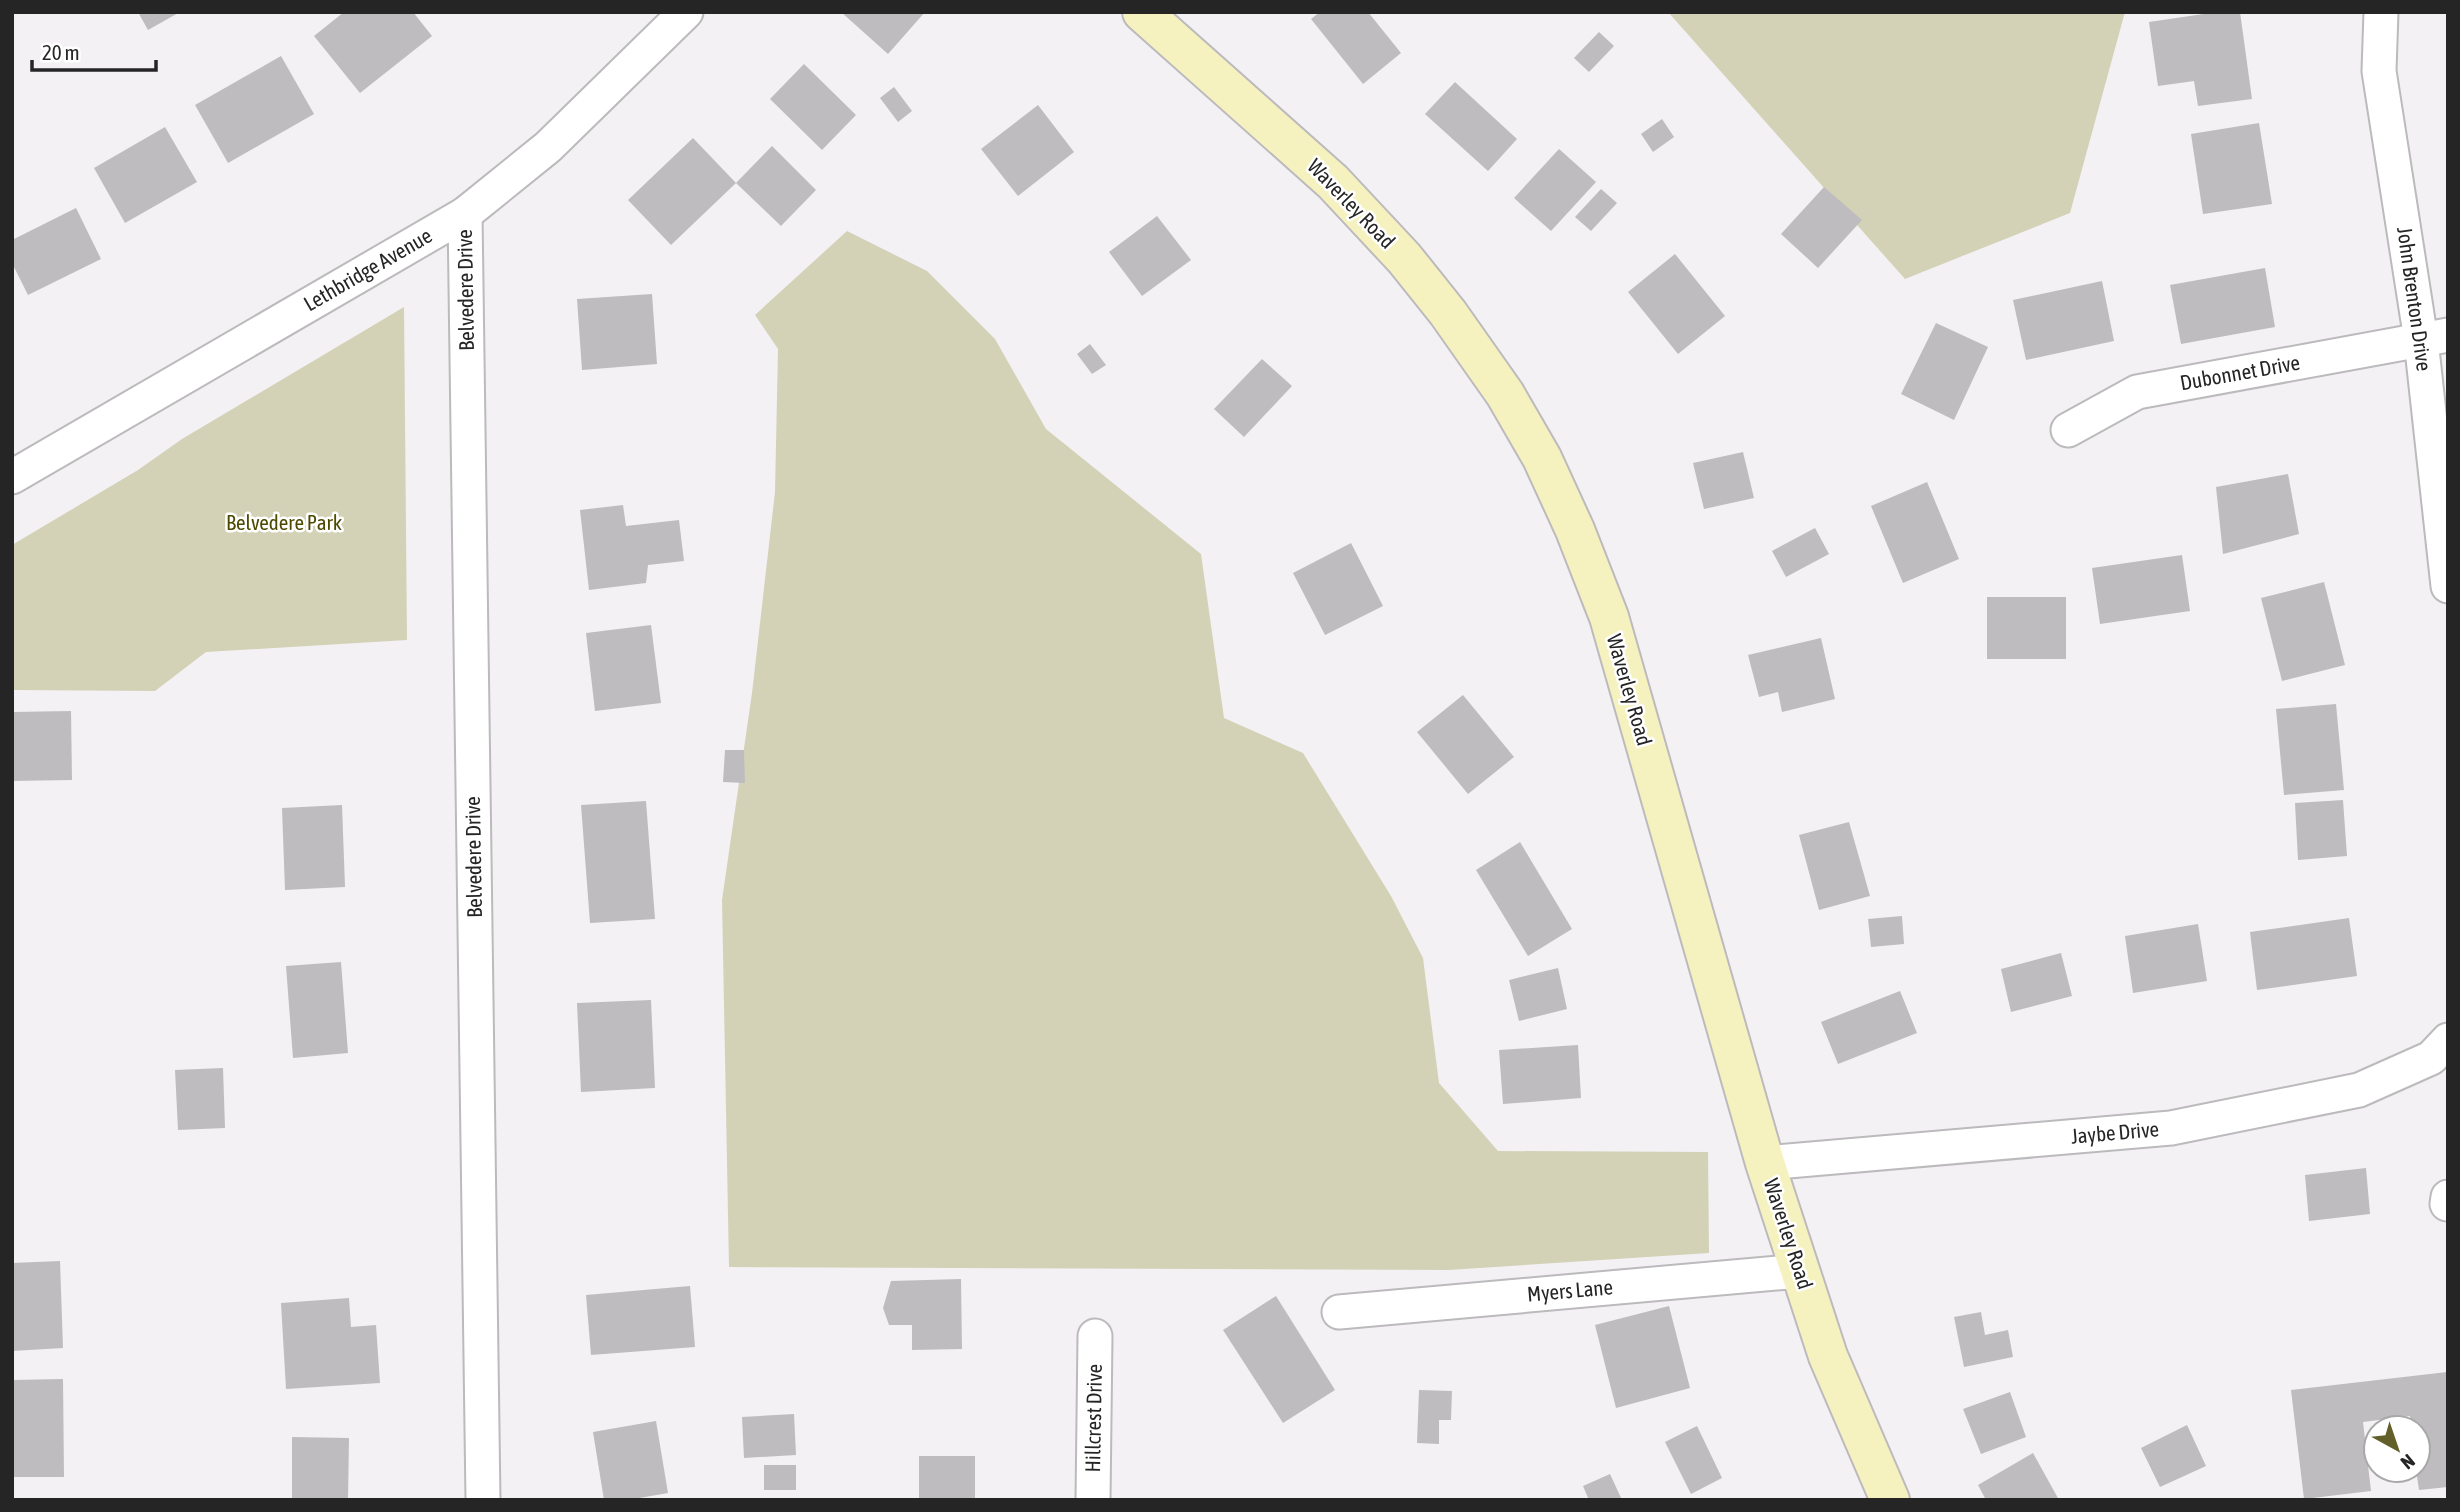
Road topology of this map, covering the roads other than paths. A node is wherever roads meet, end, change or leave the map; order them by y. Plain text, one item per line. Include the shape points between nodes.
1 (686, 12) edge
2 (1142, 12) edge
3 (2381, 12) edge
4 (465, 214) junction
5 (2434, 338) edge
6 (2068, 430) dead end
7 (12, 477) edge
8 (2448, 586) edge
9 (2448, 1040) edge
10 (1765, 1164) junction
11 (2448, 1196) edge
12 (2447, 1204) edge
13 (1800, 1270) junction
14 (1339, 1312) dead end
15 (1095, 1336) dead end
16 (483, 1500) edge
17 (1093, 1500) edge
18 (1890, 1500) edge

1 - 4 street, Lethbridge Avenue via 548,147
2 - 10 main road, Waverley Road via 1333,181 1404,258 1505,394 1542,458 1576,530 1608,617
3 - 5 street, John Brenton Drive via 2379,71
4 - 7 street, Lethbridge Avenue
4 - 16 street, Belvedere Drive
5 - 6 street, Dubonnet Drive via 2137,391
5 - 8 street, John Brenton Drive
9 - 10 street, Jaybe Drive via 2431,1058 2359,1090 2171,1128
10 - 13 main road, Waverley Road
11 - 12 street
13 - 14 street, Myers Lane
13 - 18 main road, Waverley Road via 1828,1356
15 - 17 street, Hillcrest Drive

